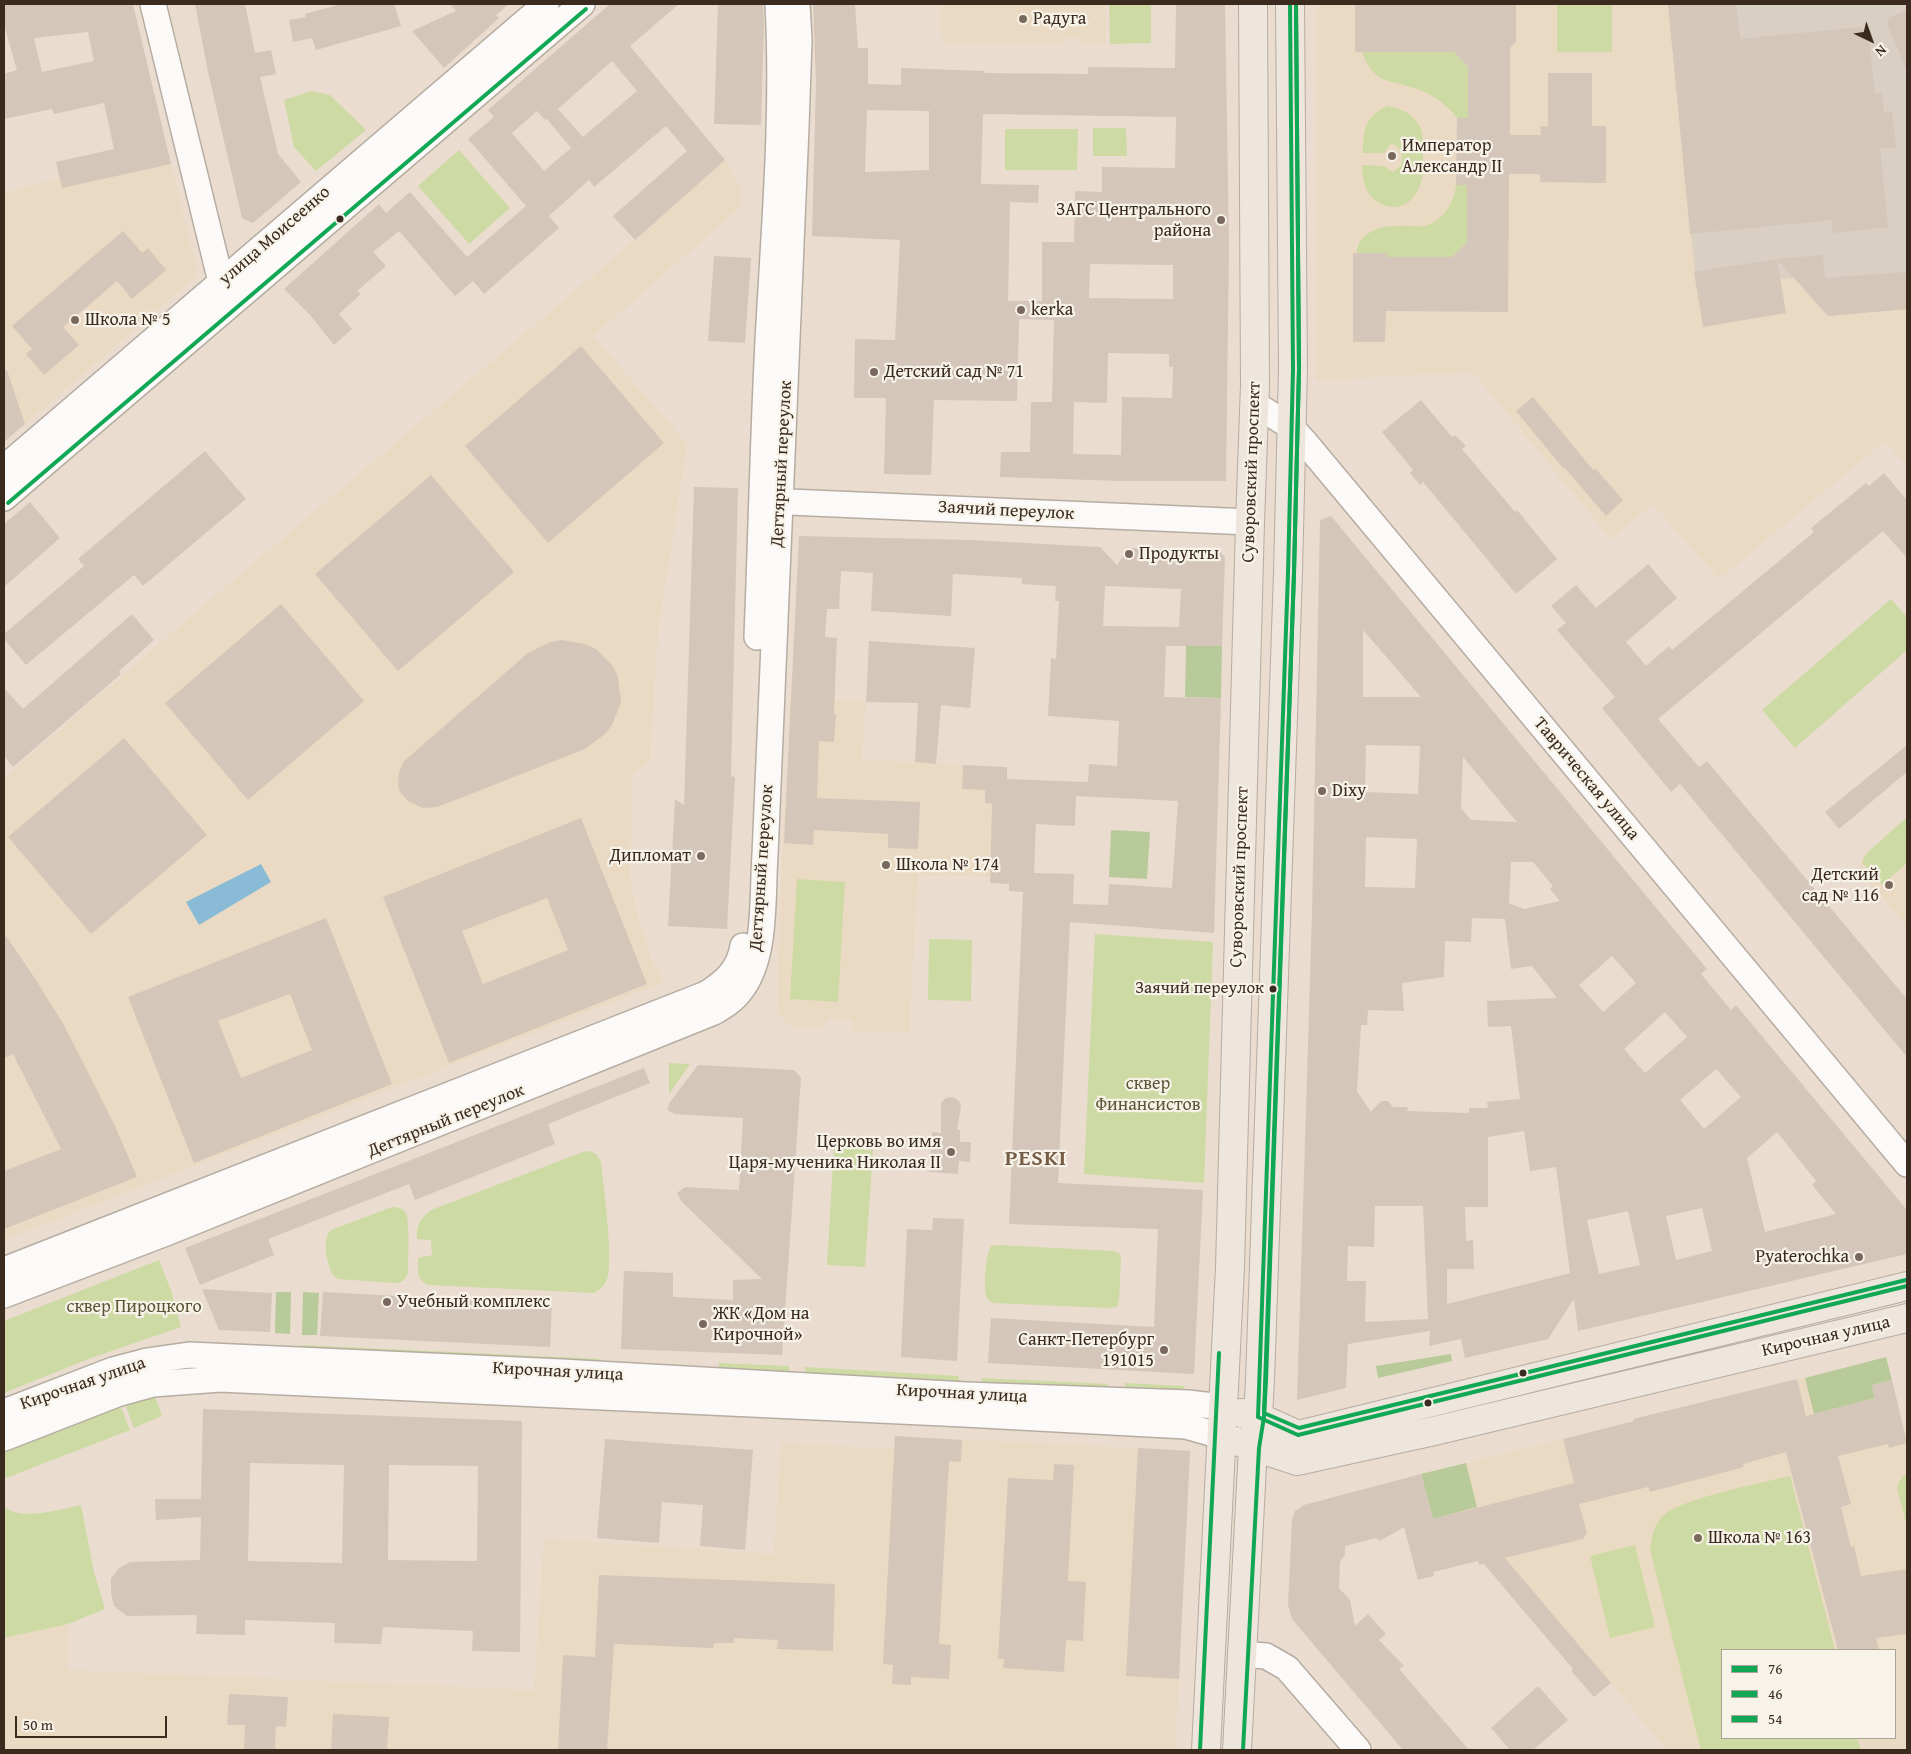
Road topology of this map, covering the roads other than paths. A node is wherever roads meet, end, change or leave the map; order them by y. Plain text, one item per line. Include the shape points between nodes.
1 (153, 4) edge
2 (170, 4) edge
3 (546, 4) edge
4 (582, 4) edge
5 (778, 4) edge
6 (798, 4) edge
7 (1253, 4) edge
8 (1290, 4) edge
9 (231, 284) junction
10 (1255, 404) junction
11 (1291, 427) junction
12 (4, 468) edge
13 (4, 498) edge
14 (772, 501) junction
15 (1250, 522) junction
16 (1907, 1164) edge
17 (4, 1270) edge
18 (1907, 1286) edge
19 (4, 1296) edge
20 (1907, 1318) edge
21 (1222, 1407) junction
22 (4, 1412) edge
23 (1258, 1417) junction
24 (1220, 1436) junction
25 (4, 1438) edge
26 (1253, 1447) junction
27 (1242, 1654) junction
28 (1206, 1750) edge
29 (1237, 1750) edge
30 (1358, 1750) edge

1 - 9 street
2 - 9 street
3 - 9 street, улица Моисеенко
4 - 9 street, улица Моисеенко
5 - 14 street, Дегтярный переулок via 776,189 765,401
6 - 14 street, Дегтярный переулок via 796,127
7 - 10 main road, Суворовский проспект
8 - 11 main road, Суворовский проспект
9 - 12 street, улица Моисеенко
9 - 13 street, улица Моисеенко
10 - 11 street, Таврическая улица
10 - 15 main road, Суворовский проспект
11 - 16 street, Таврическая улица
11 - 23 main road, Суворовский проспект
14 - 15 street, Заячий переулок
14 - 17 street, Дегтярный переулок via 744,937 742,954 735,970 724,982 706,994
14 - 19 street, Дегтярный переулок via 760,938 758,956 750,976 731,1001 714,1012 652,1038
15 - 21 main road, Суворовский проспект via 1230,1267
18 - 23 main road, Кирочная улица via 1298,1436
20 - 26 main road, Кирочная улица via 1297,1462
21 - 22 street, Кирочная улица via 1188,1402 966,1395 201,1355 147,1361 113,1370
21 - 23 main road, Кирочная улица
21 - 24 main road, Суворовский проспект
23 - 26 main road, Суворовский проспект
24 - 25 street, Кирочная улица via 1186,1426 220,1379 153,1384 117,1394
24 - 26 main road, Кирочная улица
24 - 28 main road, Суворовский проспект
26 - 27 main road, Суворовский проспект
27 - 29 main road, Суворовский проспект
27 - 30 street via 1266,1656 1286,1668

